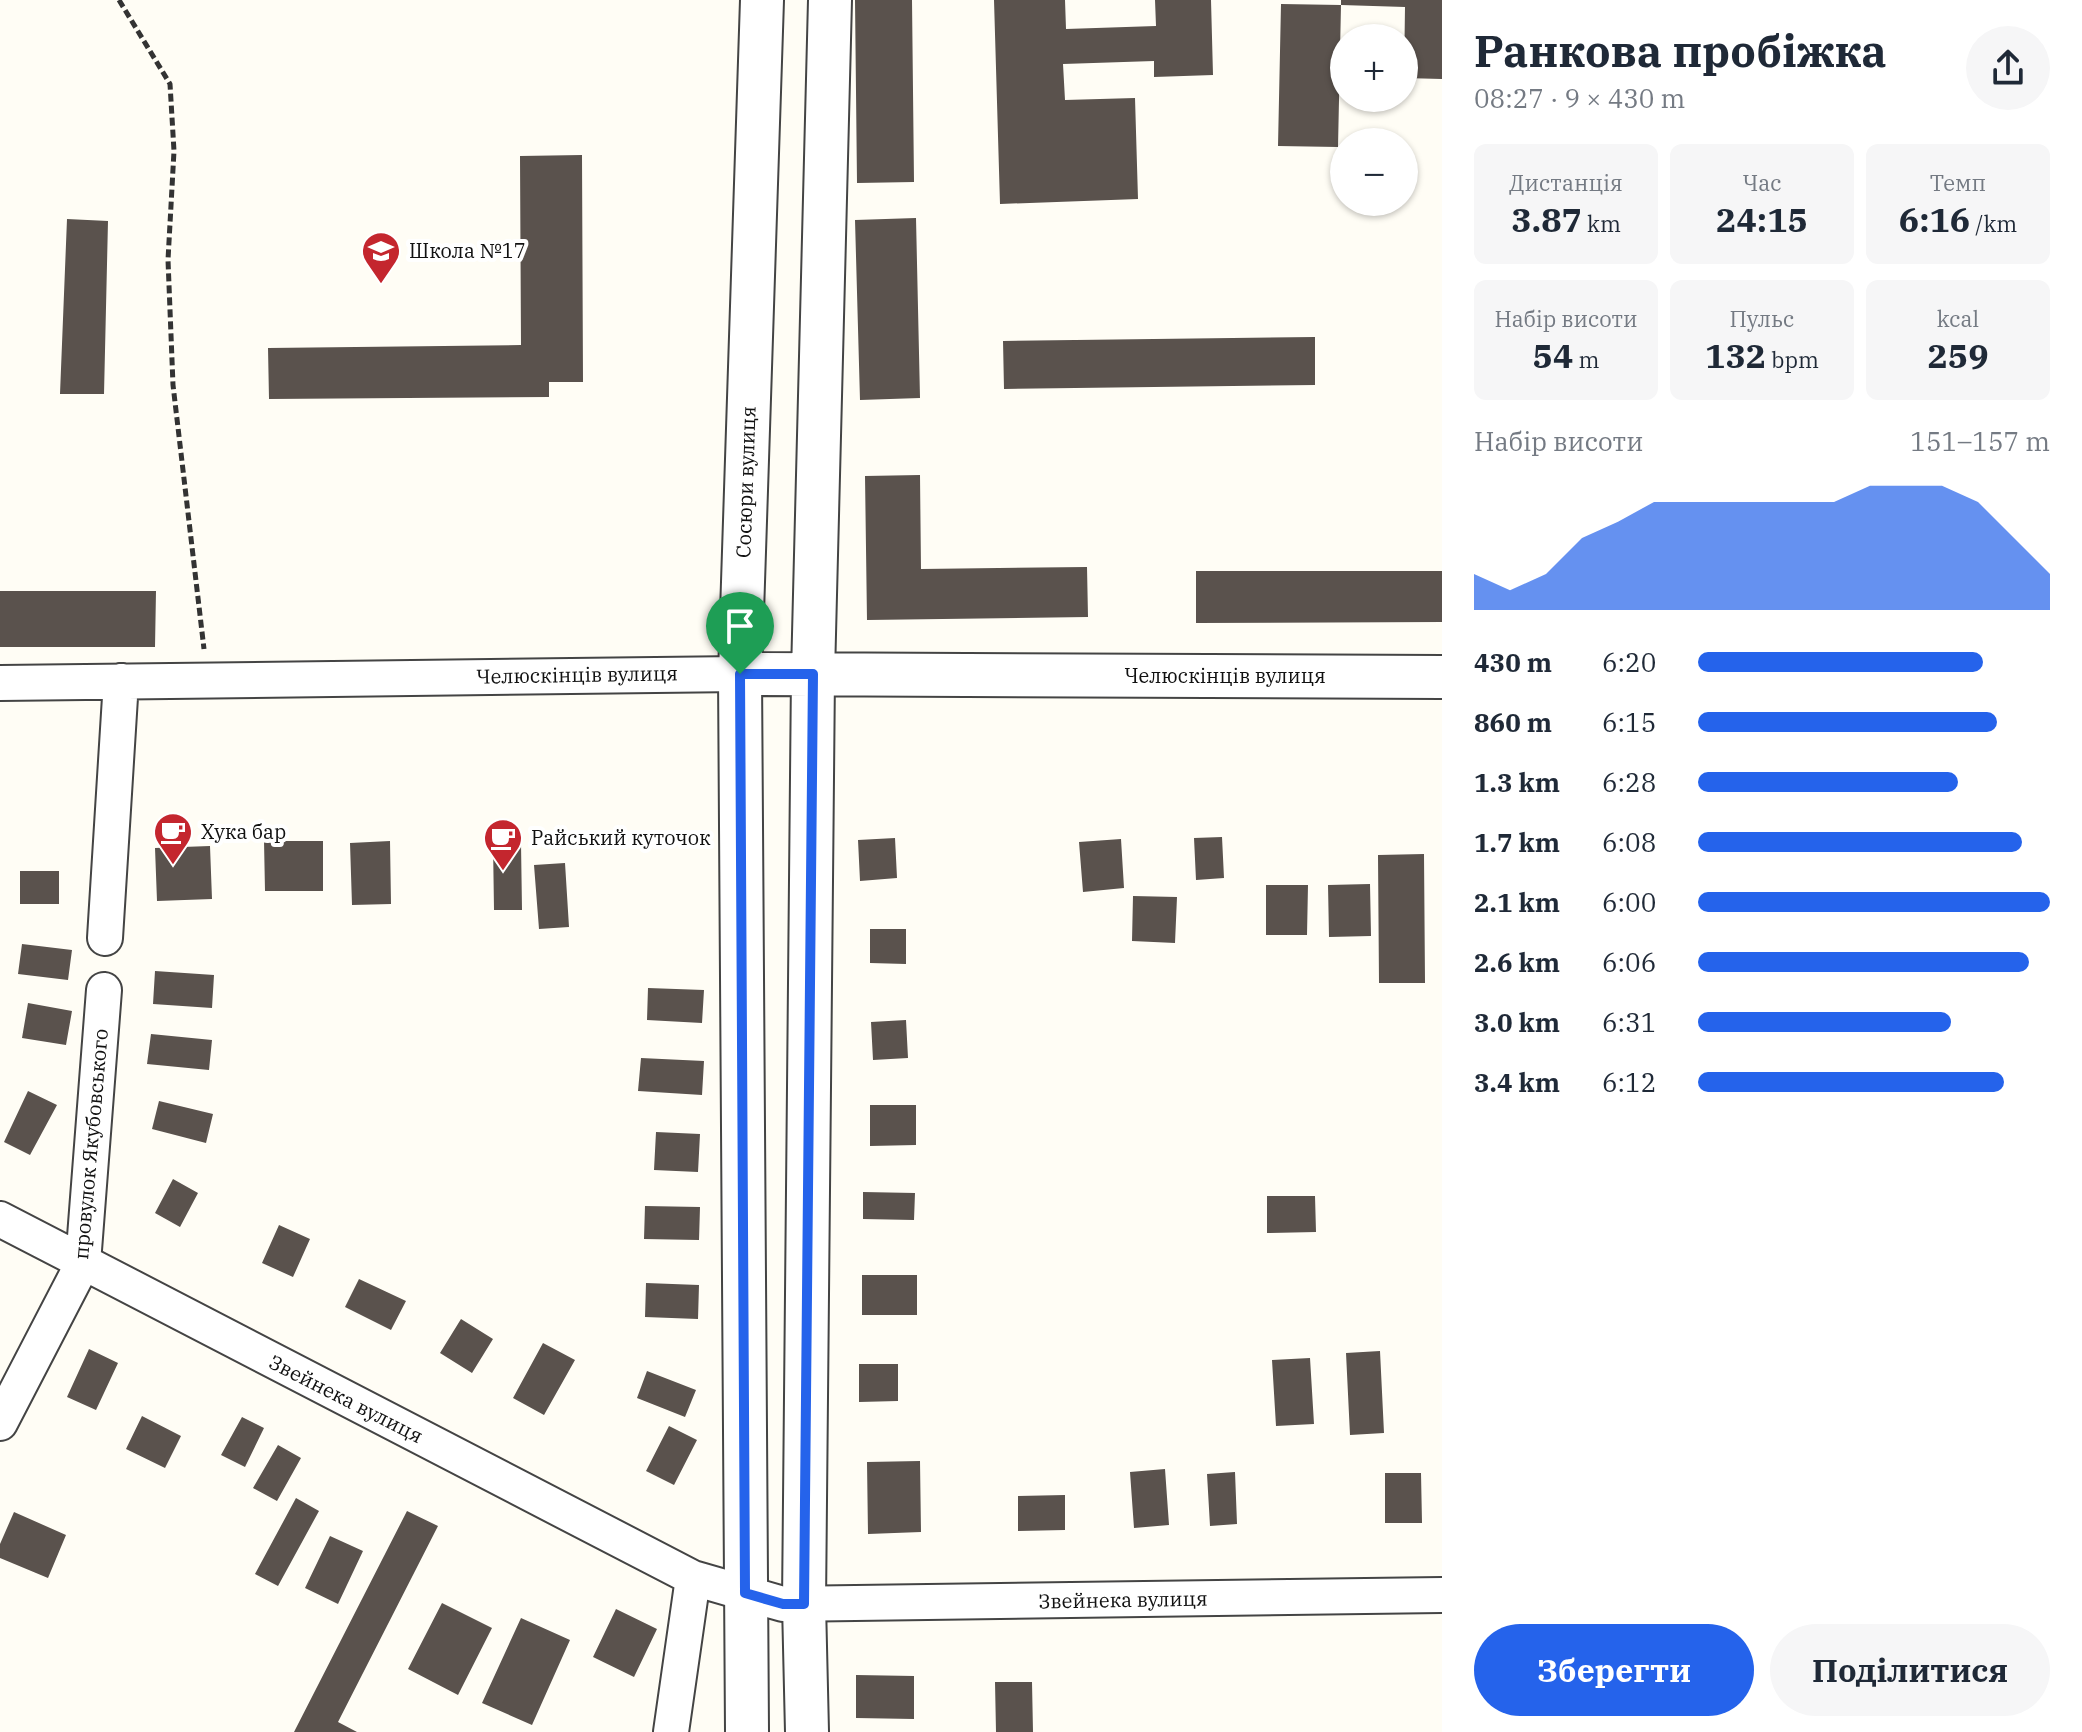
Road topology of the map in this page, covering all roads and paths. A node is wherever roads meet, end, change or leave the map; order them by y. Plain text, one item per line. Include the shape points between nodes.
1 (119, 0) edge
2 (762, 0) edge
3 (830, 0) edge
4 (740, 674) junction
5 (813, 674) junction
6 (1442, 677) edge
7 (206, 678) junction
8 (121, 681) junction
9 (0, 683) edge
10 (105, 938) dead end
11 (104, 990) dead end
12 (0, 1219) edge
13 (83, 1263) junction
14 (0, 1423) edge
15 (693, 1578) junction
16 (745, 1593) junction
17 (1442, 1595) edge
18 (804, 1604) junction
19 (671, 1732) edge
20 (747, 1732) edge
21 (807, 1732) edge

1 - 7 path via 170,84 173,385
2 - 4 street, Сосюри вулиця
3 - 5 street
4 - 5 street, Челюскінців вулиця
4 - 7 street, Челюскінців вулиця
4 - 16 street, Сосюри вулиця
5 - 6 street, Челюскінців вулиця
5 - 18 street
7 - 8 street, Челюскінців вулиця
8 - 9 street, Челюскінців вулиця
8 - 10 street
11 - 13 street, провулок Якубовського
12 - 13 street, Звейнека вулиця
13 - 14 street, провулок Якубовського
13 - 15 street, Звейнека вулиця
15 - 16 street, Звейнека вулиця
15 - 19 street
16 - 18 street, Звейнека вулиця
16 - 20 street, Сосюри вулиця
17 - 18 street, Звейнека вулиця
18 - 21 street

